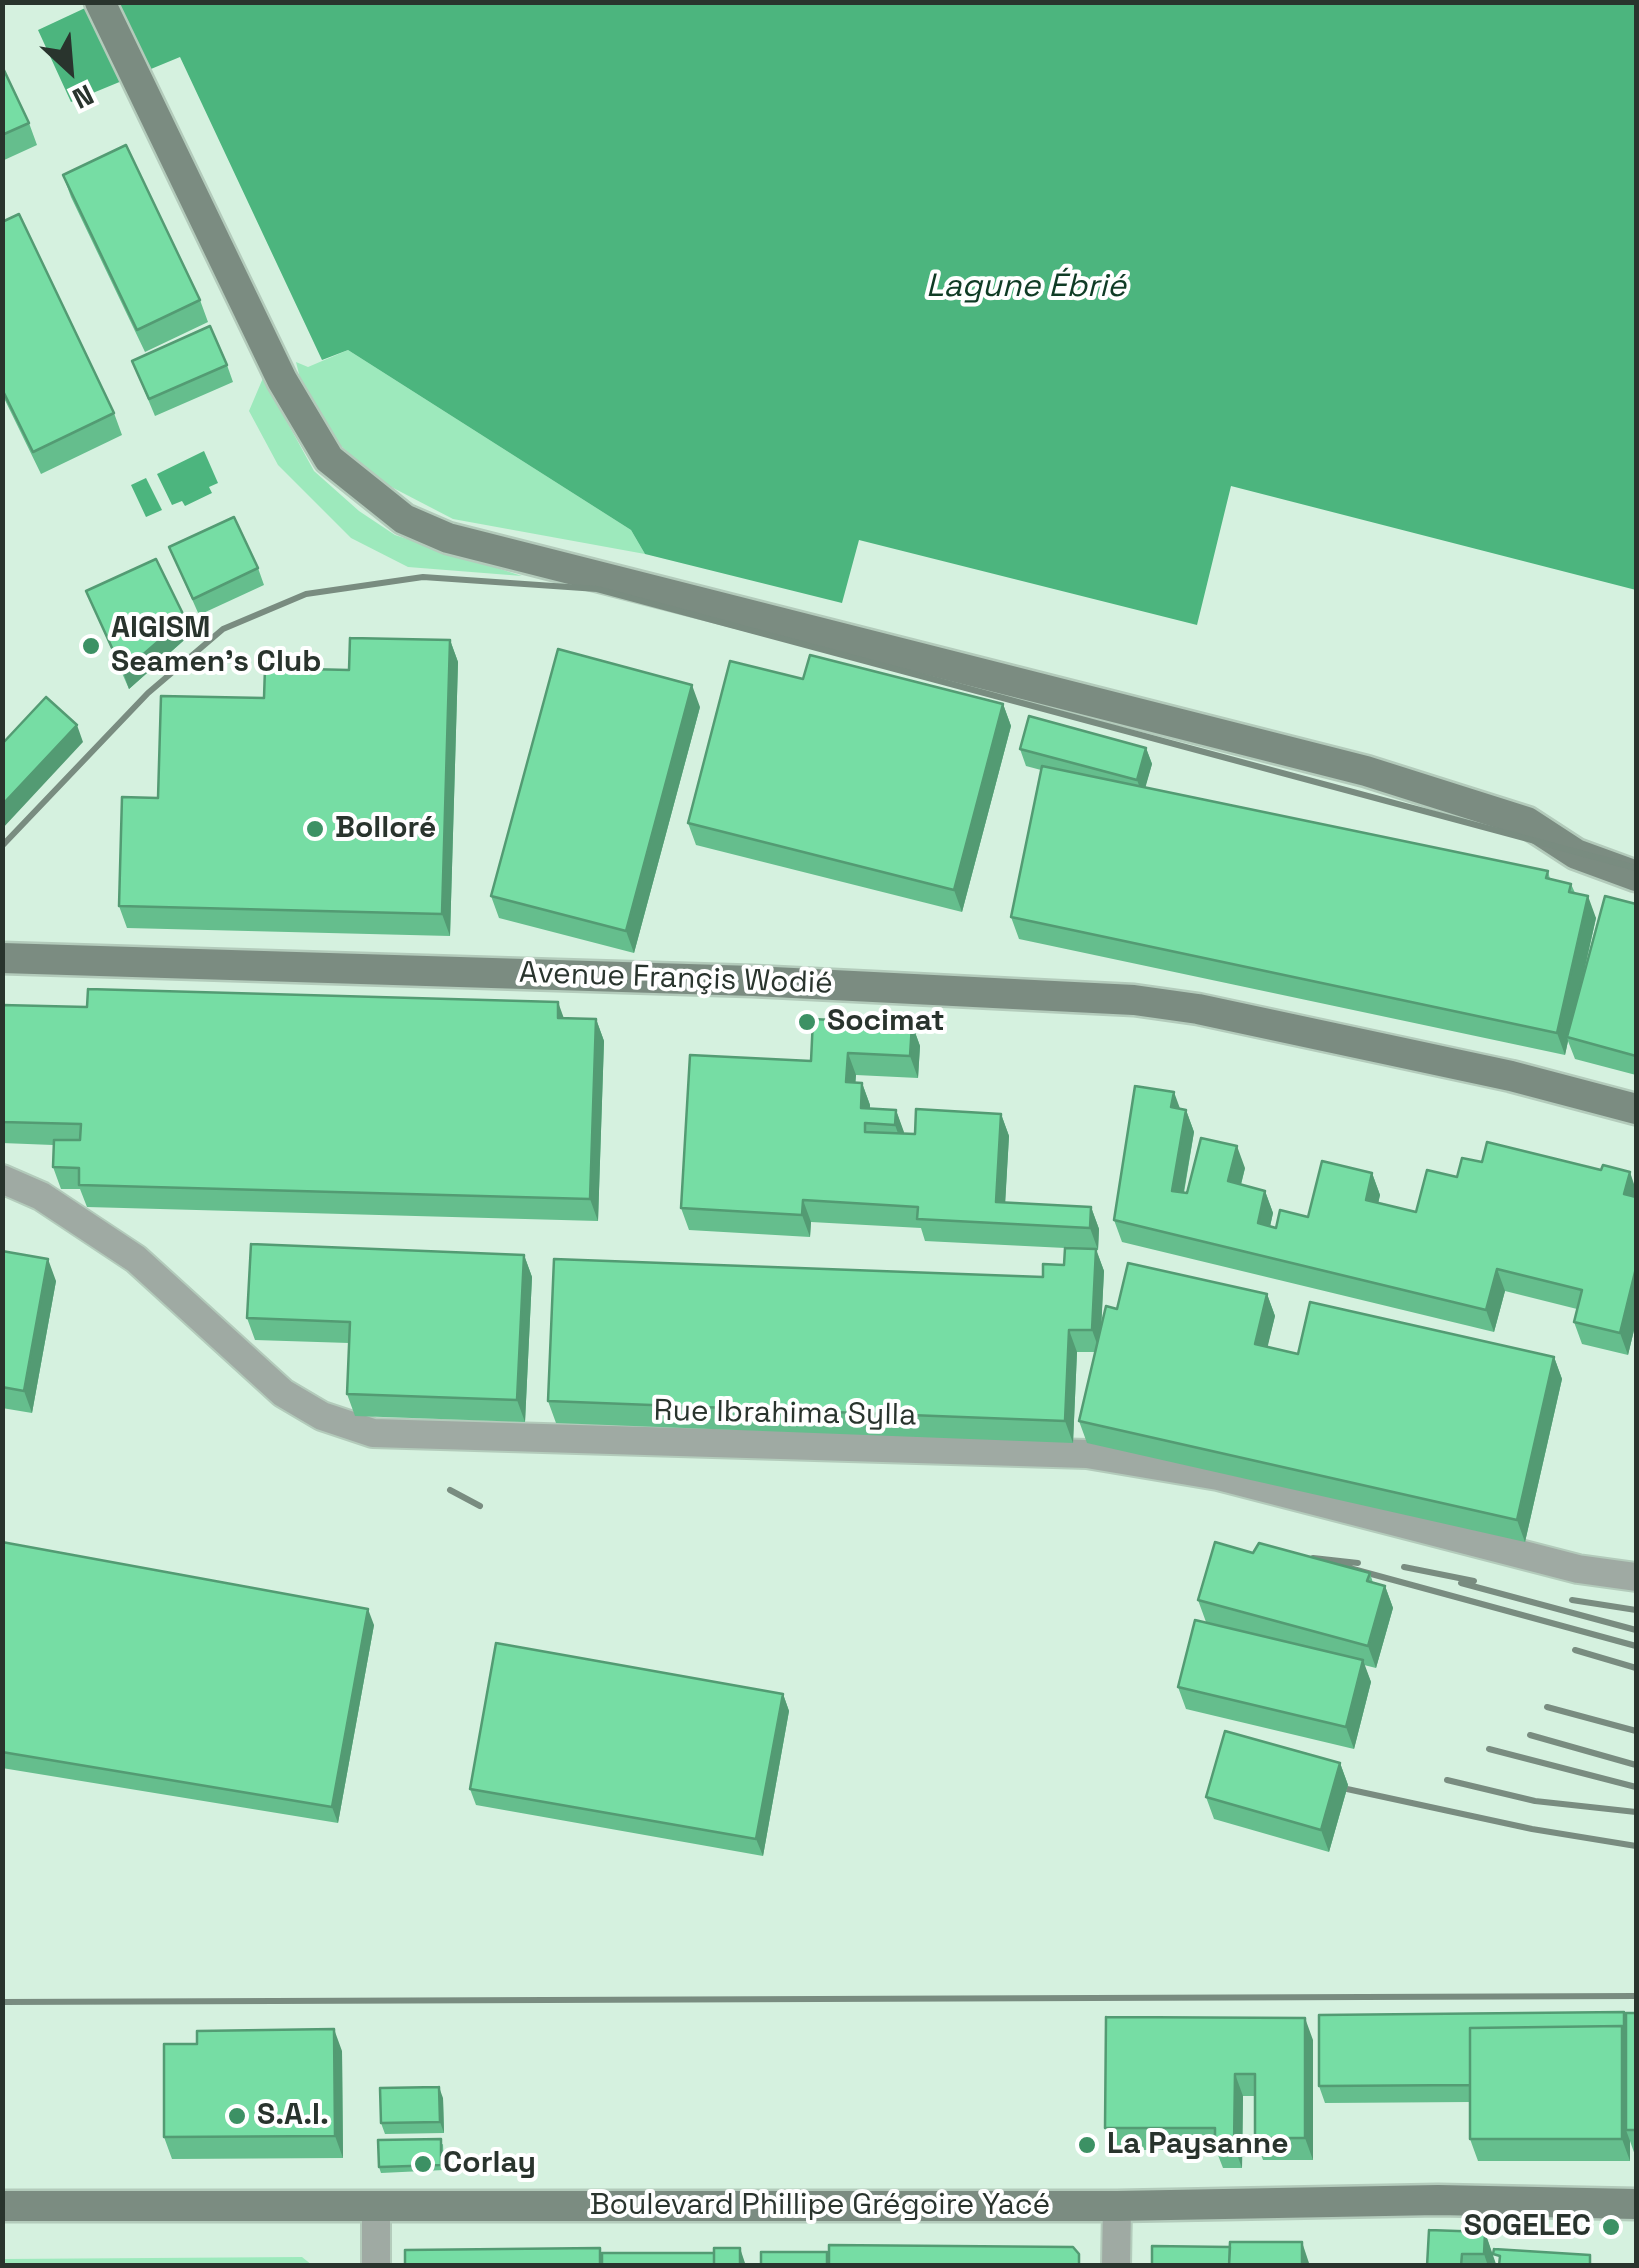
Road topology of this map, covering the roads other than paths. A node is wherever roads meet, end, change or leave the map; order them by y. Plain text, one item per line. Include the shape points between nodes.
1 (100, 2) edge
2 (1636, 876) edge
3 (2, 946) edge
4 (18, 958) edge
5 (1636, 1109) edge
6 (2, 1179) edge
7 (1636, 1577) edge
8 (1636, 2204) edge
9 (2, 2206) edge
10 (1117, 2206) junction
11 (376, 2207) junction
12 (376, 2266) edge
13 (1116, 2266) edge

1 - 2 main road via 282,380 328,459 404,519 448,538 1366,771 1527,822 1576,854
3 - 4 main road
4 - 5 main road, Avenue Françis Wodié via 789,982 1134,1000 1512,1076
6 - 7 street, Rue Ibrahima Sylla via 41,1196 136,1259 283,1393 322,1416 373,1433 1087,1454 1218,1476 1578,1569
8 - 10 main road, Boulevard Phillipe Grégoire Yacé
9 - 11 main road, Boulevard Phillipe Grégoire Yacé
10 - 11 main road, Boulevard Phillipe Grégoire Yacé
10 - 13 street
11 - 12 street

